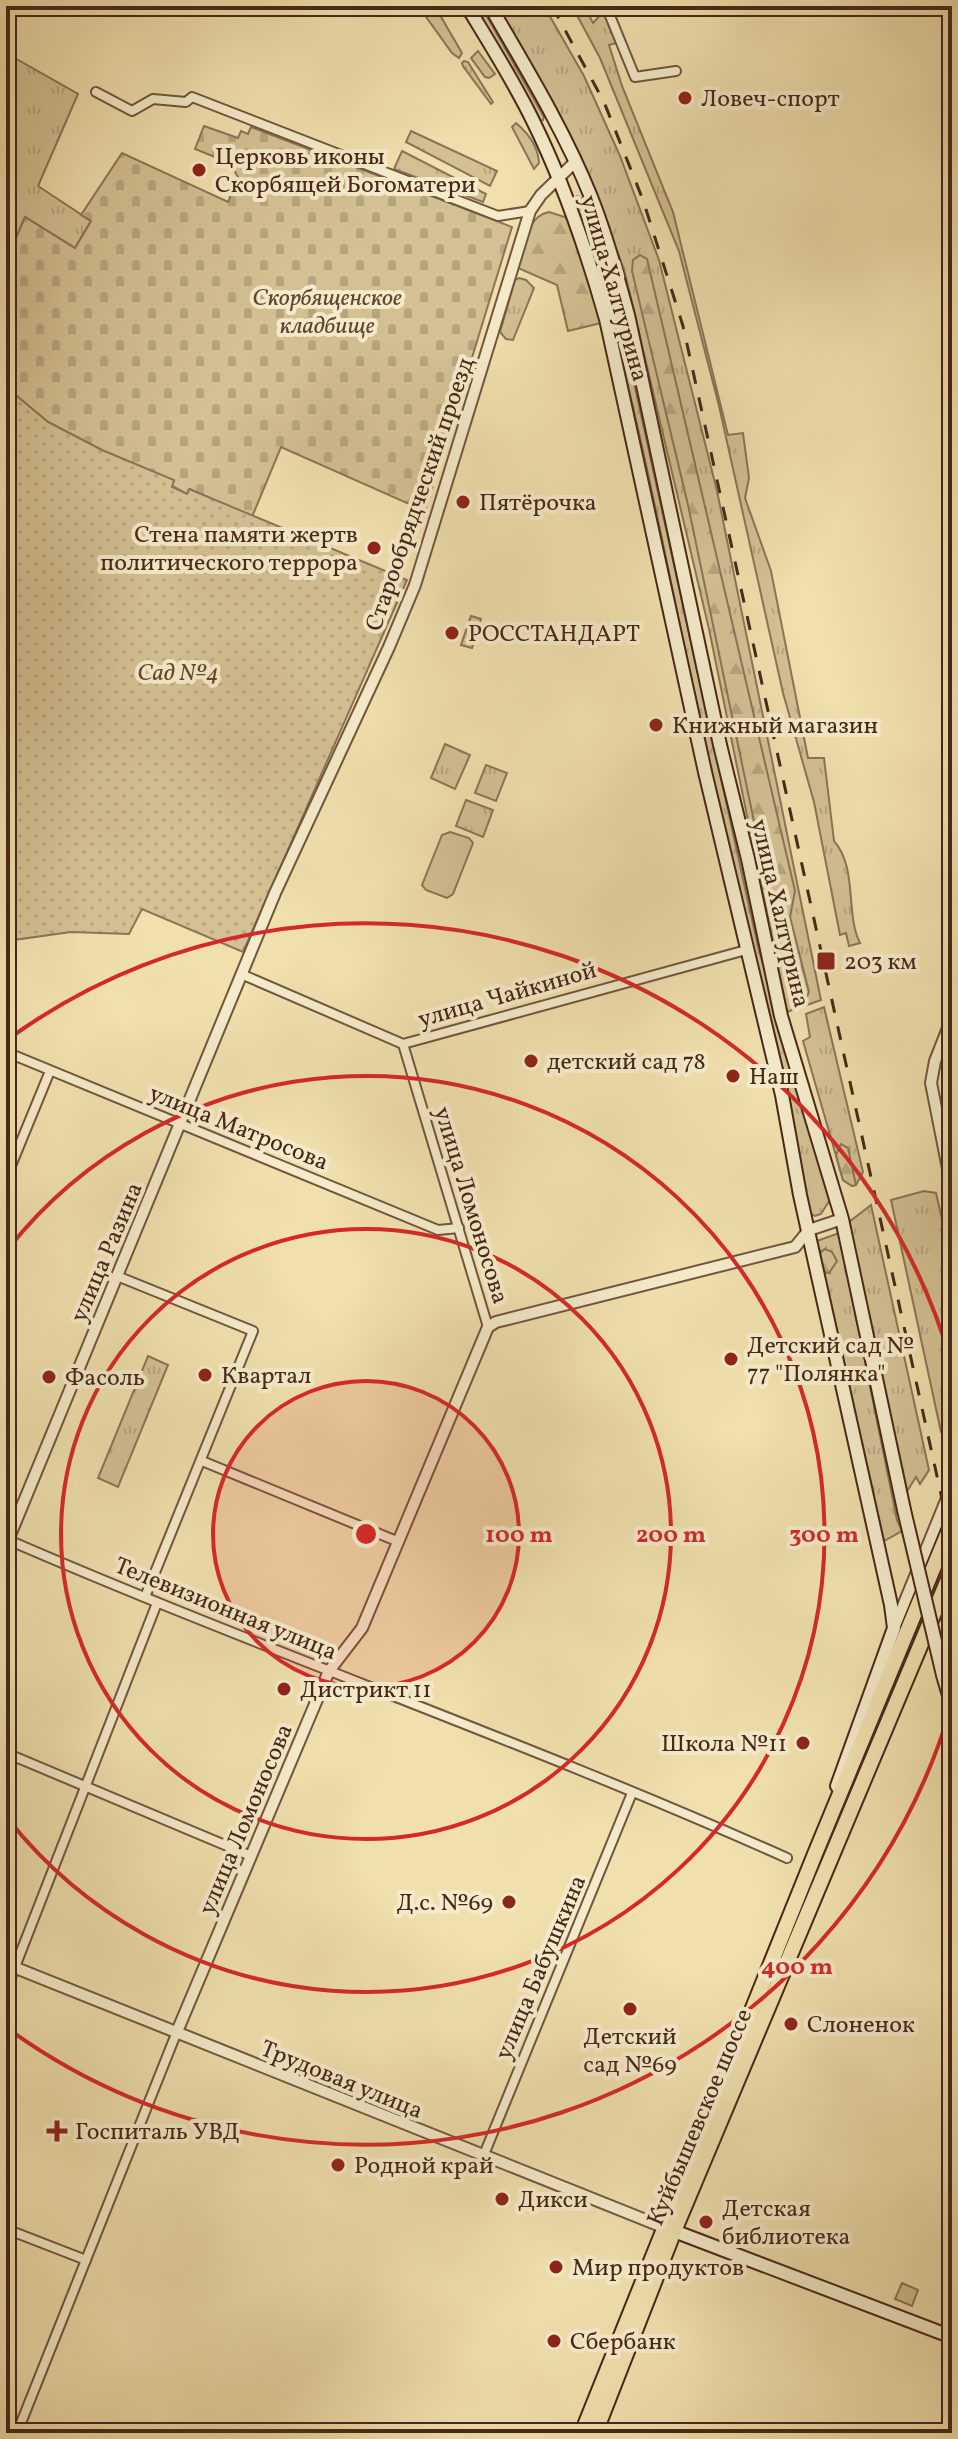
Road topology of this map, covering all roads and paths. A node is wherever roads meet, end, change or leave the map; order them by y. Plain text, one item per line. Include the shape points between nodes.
1 (467, 6) edge
2 (490, 6) edge
3 (606, 6) edge
4 (676, 71) dead end
5 (96, 92) dead end
6 (575, 162) junction
7 (559, 179) junction
8 (530, 211) junction
9 (746, 950) junction
10 (241, 974) junction
11 (952, 1018) edge
12 (403, 1044) junction
13 (6, 1052) edge
14 (50, 1071) junction
15 (182, 1125) junction
16 (6, 1178) edge
17 (952, 1189) edge
18 (842, 1219) junction
19 (459, 1228) junction
20 (809, 1230) junction
21 (117, 1276) junction
22 (488, 1327) junction
23 (202, 1461) junction
24 (952, 1486) edge
25 (952, 1523) edge
26 (7, 1542) edge
27 (399, 1542) junction
28 (952, 1570) edge
29 (145, 1597) junction
30 (157, 1603) junction
31 (894, 1628) junction
32 (329, 1671) junction
33 (952, 1706) edge
34 (6, 1753) edge
35 (85, 1787) junction
36 (632, 1793) junction
37 (815, 1854) junction
38 (251, 1856) junction
39 (787, 1858) dead end
40 (10, 1966) edge
41 (6, 1990) edge
42 (176, 2034) junction
43 (483, 2157) junction
44 (6, 2229) edge
45 (669, 2230) junction
46 (86, 2260) junction
47 (952, 2337) edge
48 (6, 2422) edge
49 (18, 2430) edge
50 (582, 2433) edge
51 (595, 2433) edge

1 - 7 main road, улица Халтурина via 534,121
2 - 6 main road, улица Халтурина
3 - 4 street via 635,77
5 - 8 street via 132,111 153,99 186,102 192,97 498,216
6 - 7 street, Старообрядческий проезд
6 - 18 main road, улица Халтурина via 628,315 781,1016
7 - 8 street, Старообрядческий проезд
7 - 9 main road, улица Халтурина via 606,319
8 - 10 street, Старообрядческий проезд via 415,585
9 - 12 street, улица Чайкиной
9 - 20 main road, улица Халтурина
10 - 12 street, улица Чайкиной
10 - 15 street, улица Разина
11 - 17 street via 931,1083
12 - 19 street, улица Ломоносова
13 - 14 street, улица Матросова
14 - 15 street, улица Матросова
14 - 16 street
15 - 19 street, улица Матросова via 438,1230
15 - 21 street, улица Разина
18 - 20 street
18 - 33 main road, улица Халтурина, bridge
19 - 22 street, улица Ломоносова
20 - 22 street via 795,1247
20 - 31 main road, улица Халтурина
21 - 23 street via 253,1331
21 - 26 street, улица Разина
22 - 27 street, улица Ломоносова
23 - 27 street
23 - 29 street
24 - 31 street, Куйбышевское шоссе
25 - 37 main road, Куйбышевское шоссе
26 - 29 street, Телевизионная улица
27 - 32 street, улица Ломоносова via 362,1628
28 - 45 main road, Куйбышевское шоссе
29 - 30 street, Телевизионная улица
30 - 32 street, Телевизионная улица
30 - 35 street
31 - 37 main road, Куйбышевское шоссе
32 - 36 street, Телевизионная улица
32 - 38 street, улица Ломоносова
34 - 35 street
35 - 38 street
35 - 40 street
36 - 39 street, Телевизионная улица
36 - 43 street, улица Бабушкина
37 - 45 main road, Куйбышевское шоссе
38 - 42 street, улица Ломоносова
40 - 41 street
40 - 42 street, Трудовая улица
42 - 43 street, Трудовая улица
42 - 46 street, улица Ломоносова
43 - 45 street, Трудовая улица
44 - 46 street
45 - 47 main road
45 - 50 main road, Куйбышевское шоссе
45 - 51 main road, Куйбышевское шоссе
46 - 49 street, улица Ломоносова
48 - 49 street

